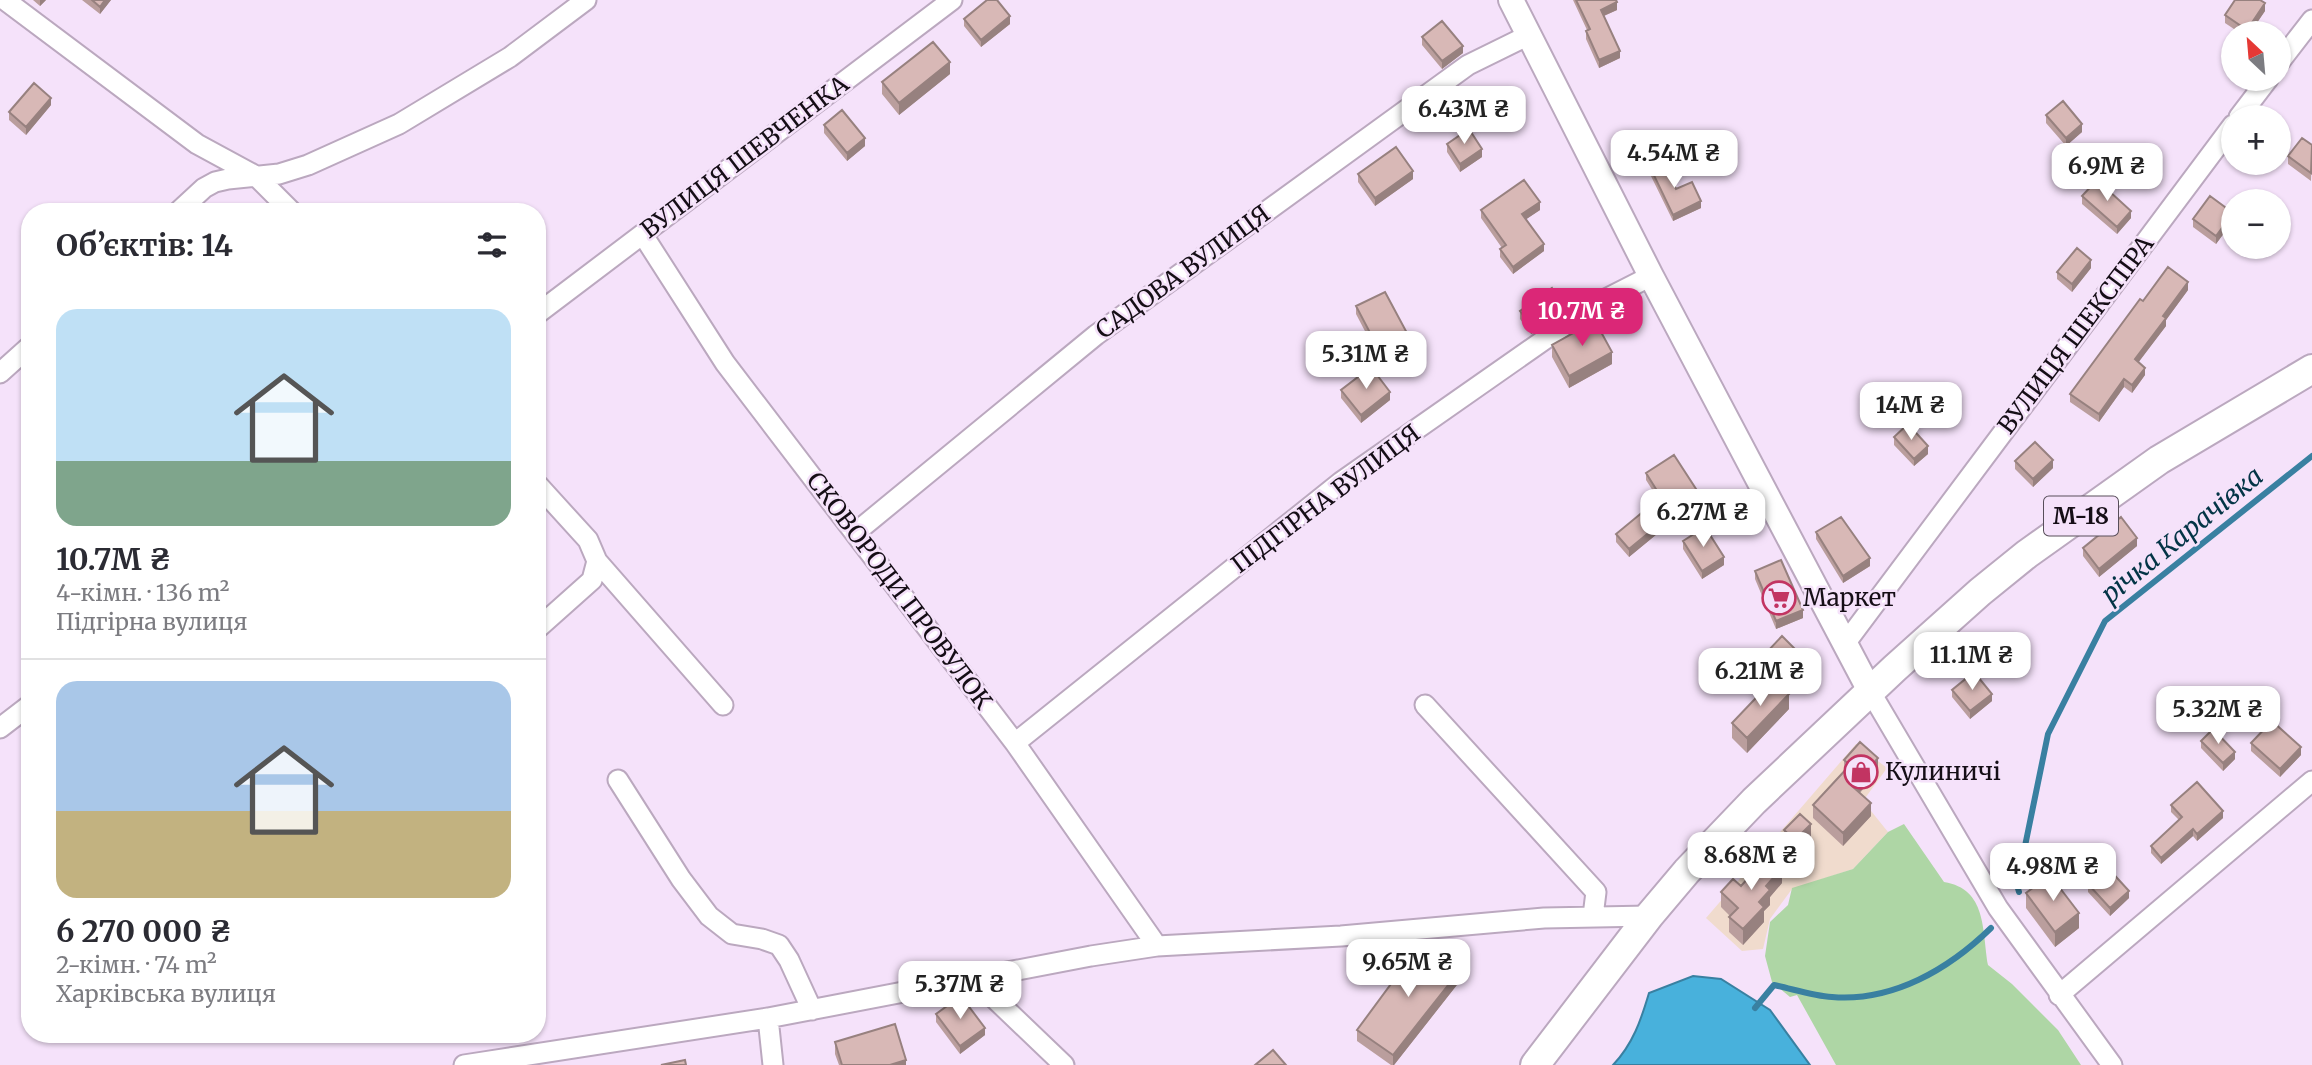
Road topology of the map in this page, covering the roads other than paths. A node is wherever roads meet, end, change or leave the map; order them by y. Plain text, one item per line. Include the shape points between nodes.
1 (5, 0) edge
2 (586, 0) edge
3 (952, 0) edge
4 (1511, 0) edge
5 (2312, 20) edge
6 (1529, 35) junction
7 (2291, 48) edge
8 (2259, 91) edge
9 (2248, 105) edge
10 (2221, 141) edge
11 (256, 176) junction
12 (187, 203) edge
13 (283, 203) edge
14 (643, 235) junction
15 (1651, 276) junction
16 (546, 307) edge
17 (21, 354) edge
18 (2312, 369) edge
19 (0, 373) edge
20 (546, 494) edge
21 (855, 533) junction
22 (597, 561) junction
23 (546, 621) edge
24 (1844, 645) junction
25 (1870, 691) junction
26 (723, 705) dead end
27 (1425, 705) dead end
28 (21, 712) edge
29 (0, 728) edge
30 (1015, 743) junction
31 (618, 780) dead end
32 (2312, 781) edge
33 (1593, 916) junction
34 (1649, 916) junction
35 (1157, 946) junction
36 (974, 979) junction
37 (2059, 995) junction
38 (812, 1010) junction
39 (768, 1018) junction
40 (464, 1065) edge
41 (773, 1065) edge
42 (1063, 1065) edge
43 (1535, 1065) edge
44 (2112, 1065) edge

1 - 11 street via 197,144
2 - 11 street via 510,57 399,124 308,165
3 - 14 street, ВУЛИЦЯ ШЕВЧЕНКА
4 - 6 main road
5 - 7 street
6 - 15 main road
6 - 21 street, САДОВА ВУЛИЦЯ via 1468,65 1096,335
8 - 9 street
10 - 24 street, ВУЛИЦЯ ШЕКСПІРА
11 - 12 street via 215,182
11 - 13 street
14 - 16 street, ВУЛИЦЯ ШЕВЧЕНКА
14 - 21 street, СКОВОРОДИ ПРОВУЛОК via 725,363
15 - 24 main road
15 - 30 street, ПІДГІРНА ВУЛИЦЯ via 1594,305 1341,482
17 - 19 street
18 - 25 highway, М-18 via 2159,460 2026,554
20 - 22 street via 588,540
21 - 30 street, СКОВОРОДИ ПРОВУЛОК
22 - 23 street via 592,580
22 - 26 street
24 - 25 main road
25 - 34 highway, М-18 via 1754,801
25 - 37 street via 1998,908
27 - 33 street via 1596,892
28 - 29 street
30 - 35 street, СКОВОРОДИ ПРОВУЛОК
31 - 38 street via 709,916 732,934 779,945
32 - 37 street
33 - 34 street
33 - 35 street
34 - 43 highway, М-18
35 - 36 street
36 - 38 street
36 - 42 street
37 - 44 street
38 - 39 street
39 - 40 street
39 - 41 street

